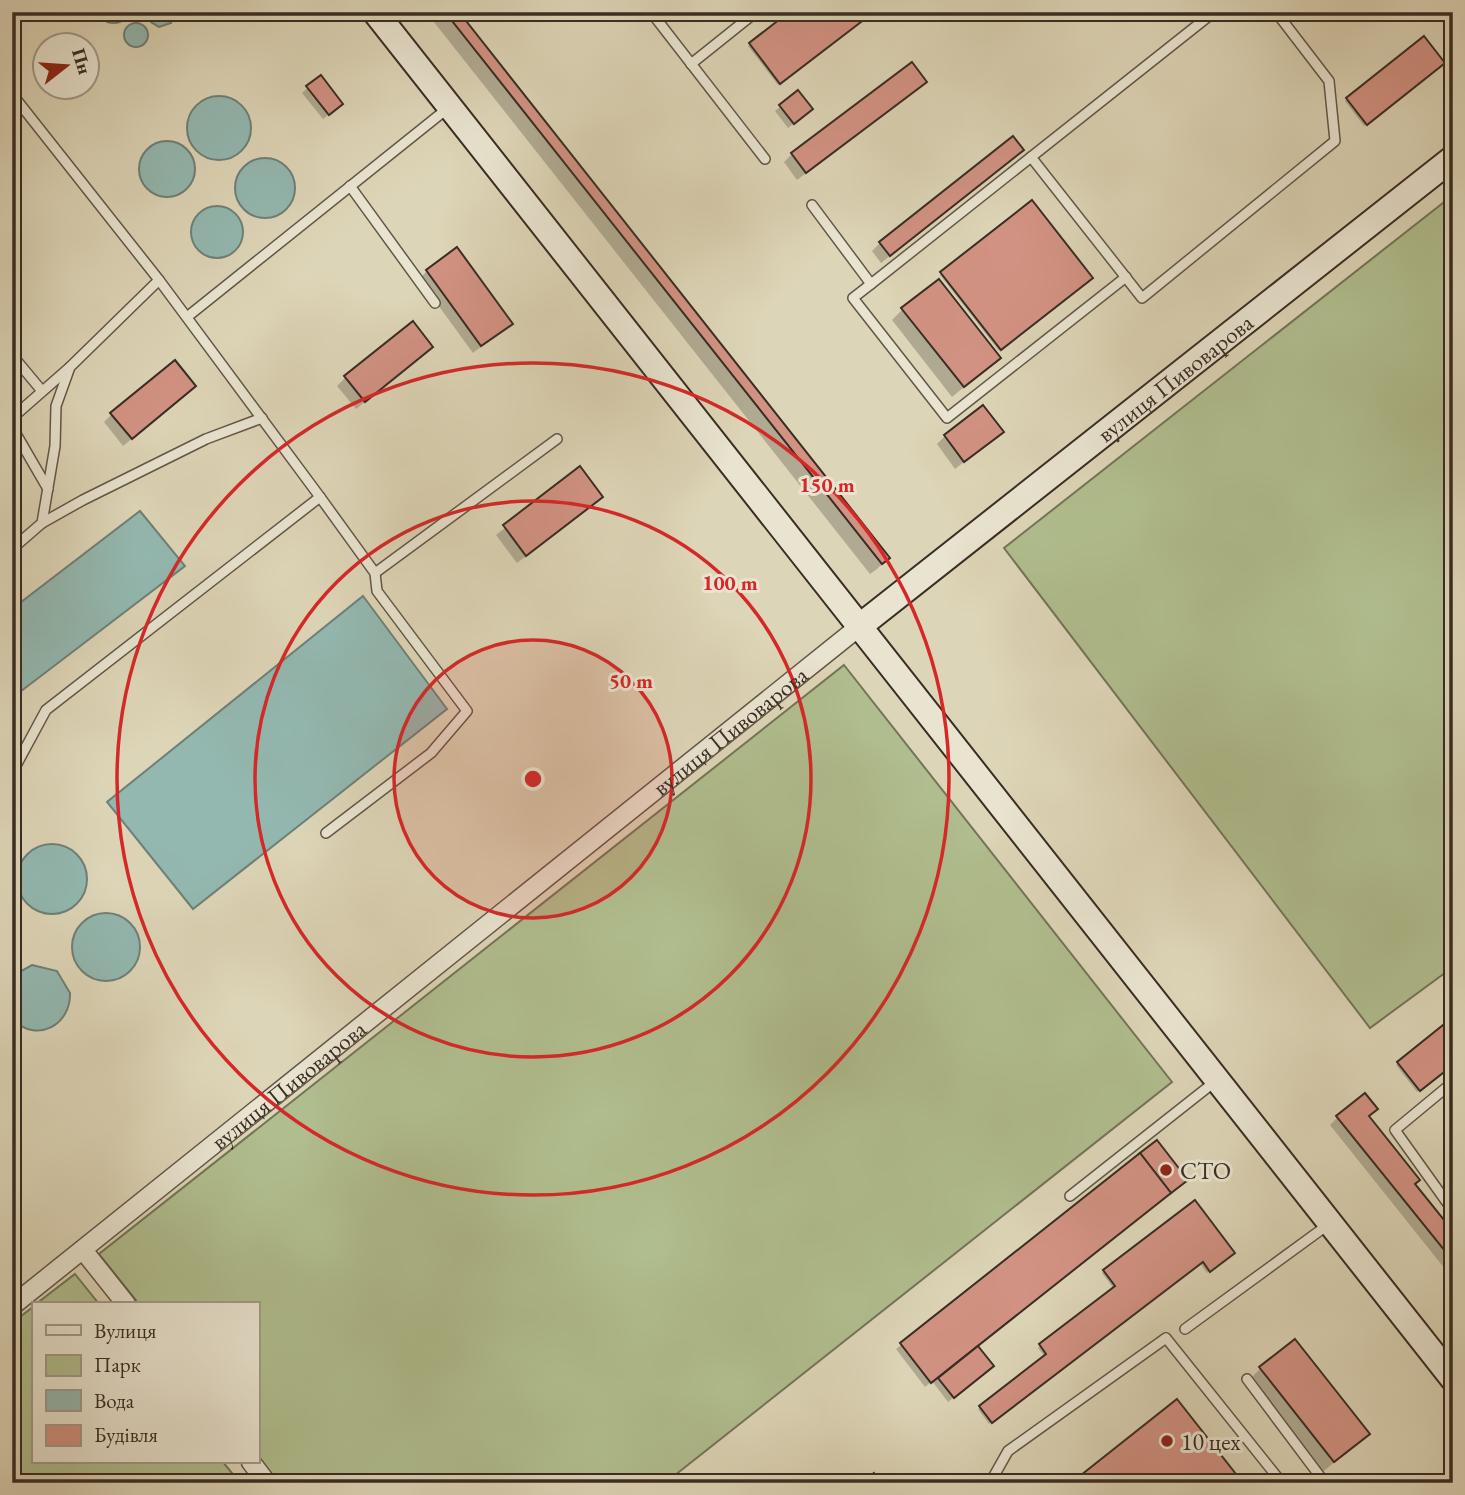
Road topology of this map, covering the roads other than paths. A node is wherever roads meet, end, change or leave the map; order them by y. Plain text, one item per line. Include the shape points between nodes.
1 (375, 12) edge
2 (651, 12) edge
3 (755, 12) edge
4 (1214, 12) edge
5 (1276, 12) edge
6 (691, 64) junction
7 (12, 94) edge
8 (449, 106) junction
9 (1031, 158) junction
10 (1453, 158) edge
11 (765, 159) dead end
12 (350, 186) junction
13 (812, 205) dead end
14 (1125, 277) junction
15 (159, 280) junction
16 (872, 284) junction
17 (435, 303) dead end
18 (187, 317) junction
19 (12, 355) edge
20 (70, 367) junction
21 (42, 391) junction
22 (12, 418) edge
23 (262, 418) junction
24 (12, 427) edge
25 (557, 439) dead end
26 (48, 490) junction
27 (320, 497) junction
28 (42, 523) junction
29 (12, 548) edge
30 (375, 573) junction
31 (860, 626) junction
32 (12, 773) edge
33 (326, 833) dead end
34 (1218, 1080) junction
35 (1453, 1082) edge
36 (1070, 1196) dead end
37 (1453, 1211) edge
38 (1330, 1223) junction
39 (83, 1250) junction
40 (124, 1302) edge
41 (12, 1306) edge
42 (1185, 1329) dead end
43 (1448, 1362) edge
44 (1247, 1379) dead end
45 (253, 1464) edge
46 (267, 1483) edge
47 (990, 1483) edge
48 (1282, 1483) edge
49 (1325, 1483) edge

1 - 8 main road
2 - 6 lane
3 - 6 lane
4 - 9 lane
5 - 14 lane via 1329,82 1335,141 1142,298
6 - 11 lane
7 - 15 lane
8 - 12 lane
8 - 31 main road
9 - 14 lane
9 - 16 lane
10 - 31 main road, вулиця Пивоварова
12 - 17 lane
12 - 18 lane
13 - 16 lane
14 - 16 lane via 947,418 853,298
15 - 18 lane
15 - 20 lane
18 - 23 lane
19 - 21 lane
20 - 21 lane
20 - 26 lane via 56,406
21 - 22 lane
23 - 27 lane
23 - 28 lane via 206,439
24 - 26 lane
25 - 30 lane
26 - 28 lane
27 - 30 lane
27 - 32 lane via 46,710
28 - 29 lane
30 - 33 lane via 377,591 467,711 431,754
31 - 34 main road
31 - 39 street, вулиця Пивоварова
34 - 36 lane
34 - 38 main road
35 - 37 lane via 1395,1130
38 - 42 lane
38 - 43 main road
39 - 40 street
39 - 41 street, вулиця Пивоварова
44 - 49 lane
45 - 46 street
47 - 48 lane via 1008,1451 1166,1338

